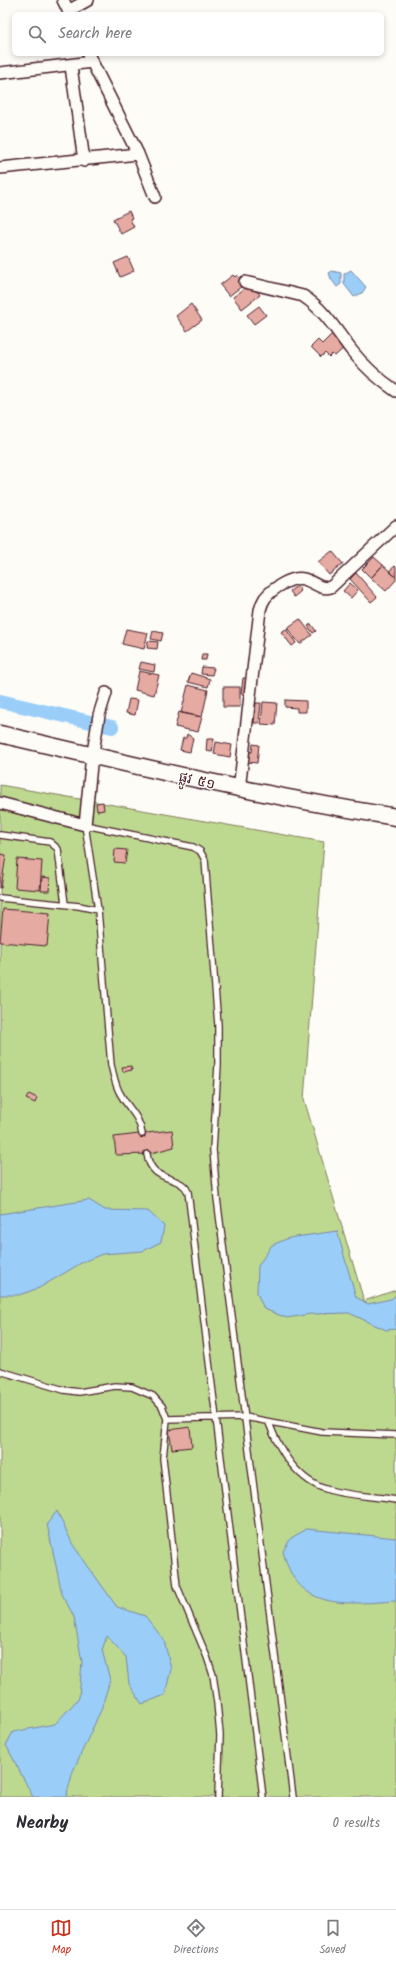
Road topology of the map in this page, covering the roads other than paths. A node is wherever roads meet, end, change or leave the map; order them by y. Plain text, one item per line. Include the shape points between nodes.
1 (63, 0) edge
2 (88, 0) edge
3 (69, 12) edge
4 (90, 58) edge
5 (71, 66) junction
6 (0, 73) edge
7 (138, 154) junction
8 (84, 161) junction
9 (0, 168) edge
10 (155, 197) dead end
11 (245, 282) dead end
12 (396, 391) edge
13 (396, 526) edge
14 (106, 693) dead end
15 (0, 734) edge
16 (91, 760) junction
17 (239, 790) junction
18 (0, 803) edge
19 (396, 817) edge
20 (85, 825) junction
21 (0, 835) edge
22 (0, 898) edge
23 (65, 904) junction
24 (98, 910) junction
25 (142, 1134) dead end
26 (147, 1154) dead end
27 (0, 1371) edge
28 (245, 1418) junction
29 (167, 1419) junction
30 (217, 1419) junction
31 (269, 1423) junction
32 (396, 1434) edge
33 (396, 1500) edge
34 (218, 1797) edge
35 (263, 1797) edge
36 (293, 1797) edge

1 - 3 street
2 - 3 street
4 - 5 street
4 - 7 street
5 - 6 street
5 - 8 street
7 - 8 street
7 - 10 street
8 - 9 street
11 - 12 street via 303,296 311,301 364,365
13 - 17 street via 331,587 323,588 302,578 281,585 264,599 260,610
14 - 16 street
15 - 16 main road, ផ្លូវ ៥១
16 - 17 main road, ផ្លូវ ៥១
16 - 20 street
17 - 19 main road, ផ្លូវ ៥១
18 - 20 street
20 - 24 lane
20 - 28 lane via 187,845 200,851 205,860 218,1025 213,1150
21 - 23 lane via 54,844 58,849
22 - 23 lane
23 - 24 lane
24 - 25 lane via 111,1065 116,1085 136,1115
26 - 30 lane via 154,1172 183,1186 188,1192
27 - 29 lane via 79,1392 115,1386 132,1387 153,1396 162,1406
28 - 30 lane
28 - 31 lane
28 - 36 lane
29 - 30 lane
29 - 34 lane via 163,1458 174,1570 177,1586 213,1675 220,1735
30 - 35 lane
31 - 32 lane via 294,1425 322,1432
31 - 33 lane via 284,1455 314,1484 328,1490

